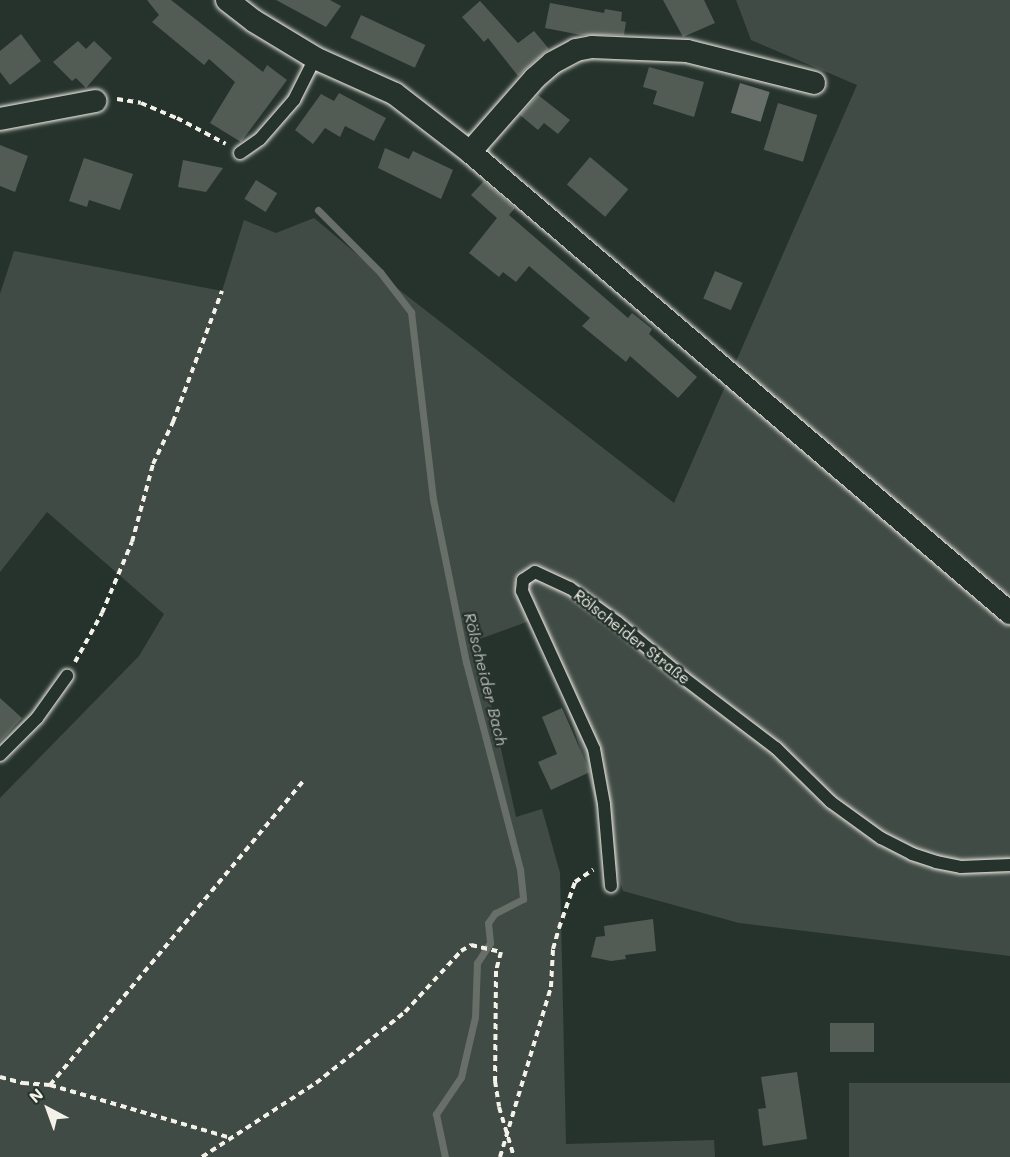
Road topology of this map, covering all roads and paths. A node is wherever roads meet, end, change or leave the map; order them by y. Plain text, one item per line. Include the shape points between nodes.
1 (228, 0) edge
2 (315, 57) junction
3 (814, 83) dead end
4 (95, 101) joint
5 (0, 119) edge
6 (470, 152) junction
7 (240, 153) joint
8 (222, 291) dead end
9 (1010, 613) edge
10 (67, 676) joint
11 (0, 755) edge
12 (304, 780) dead end
13 (1010, 865) edge
14 (609, 867) junction
15 (611, 886) dead end
16 (0, 1077) edge
17 (50, 1085) junction
18 (507, 1132) junction
19 (231, 1138) junction
20 (202, 1157) edge
21 (500, 1157) edge
22 (514, 1157) edge

1 - 2 street via 254,21
2 - 6 street via 395,94
2 - 7 lane via 289,106 260,139
3 - 6 street via 687,51 592,47 576,50 535,78
4 - 5 street
4 - 7 path via 115,98 141,103 205,131
6 - 9 street
8 - 10 path via 173,422 153,464 132,542 102,613
10 - 11 lane via 37,718
12 - 17 path
13 - 14 lane, Rölscheider Straße via 961,867 912,854 881,838 831,802 776,748 618,622 570,588 535,572 523,580 522,591 594,749
14 - 15 lane, Rölscheider Straße
14 - 18 path via 591,870 572,887 555,941 551,987
16 - 17 path
17 - 19 path
18 - 19 path via 495,1081 496,971 501,952 471,945 405,1012 316,1083
18 - 21 path
18 - 22 path
19 - 20 path

